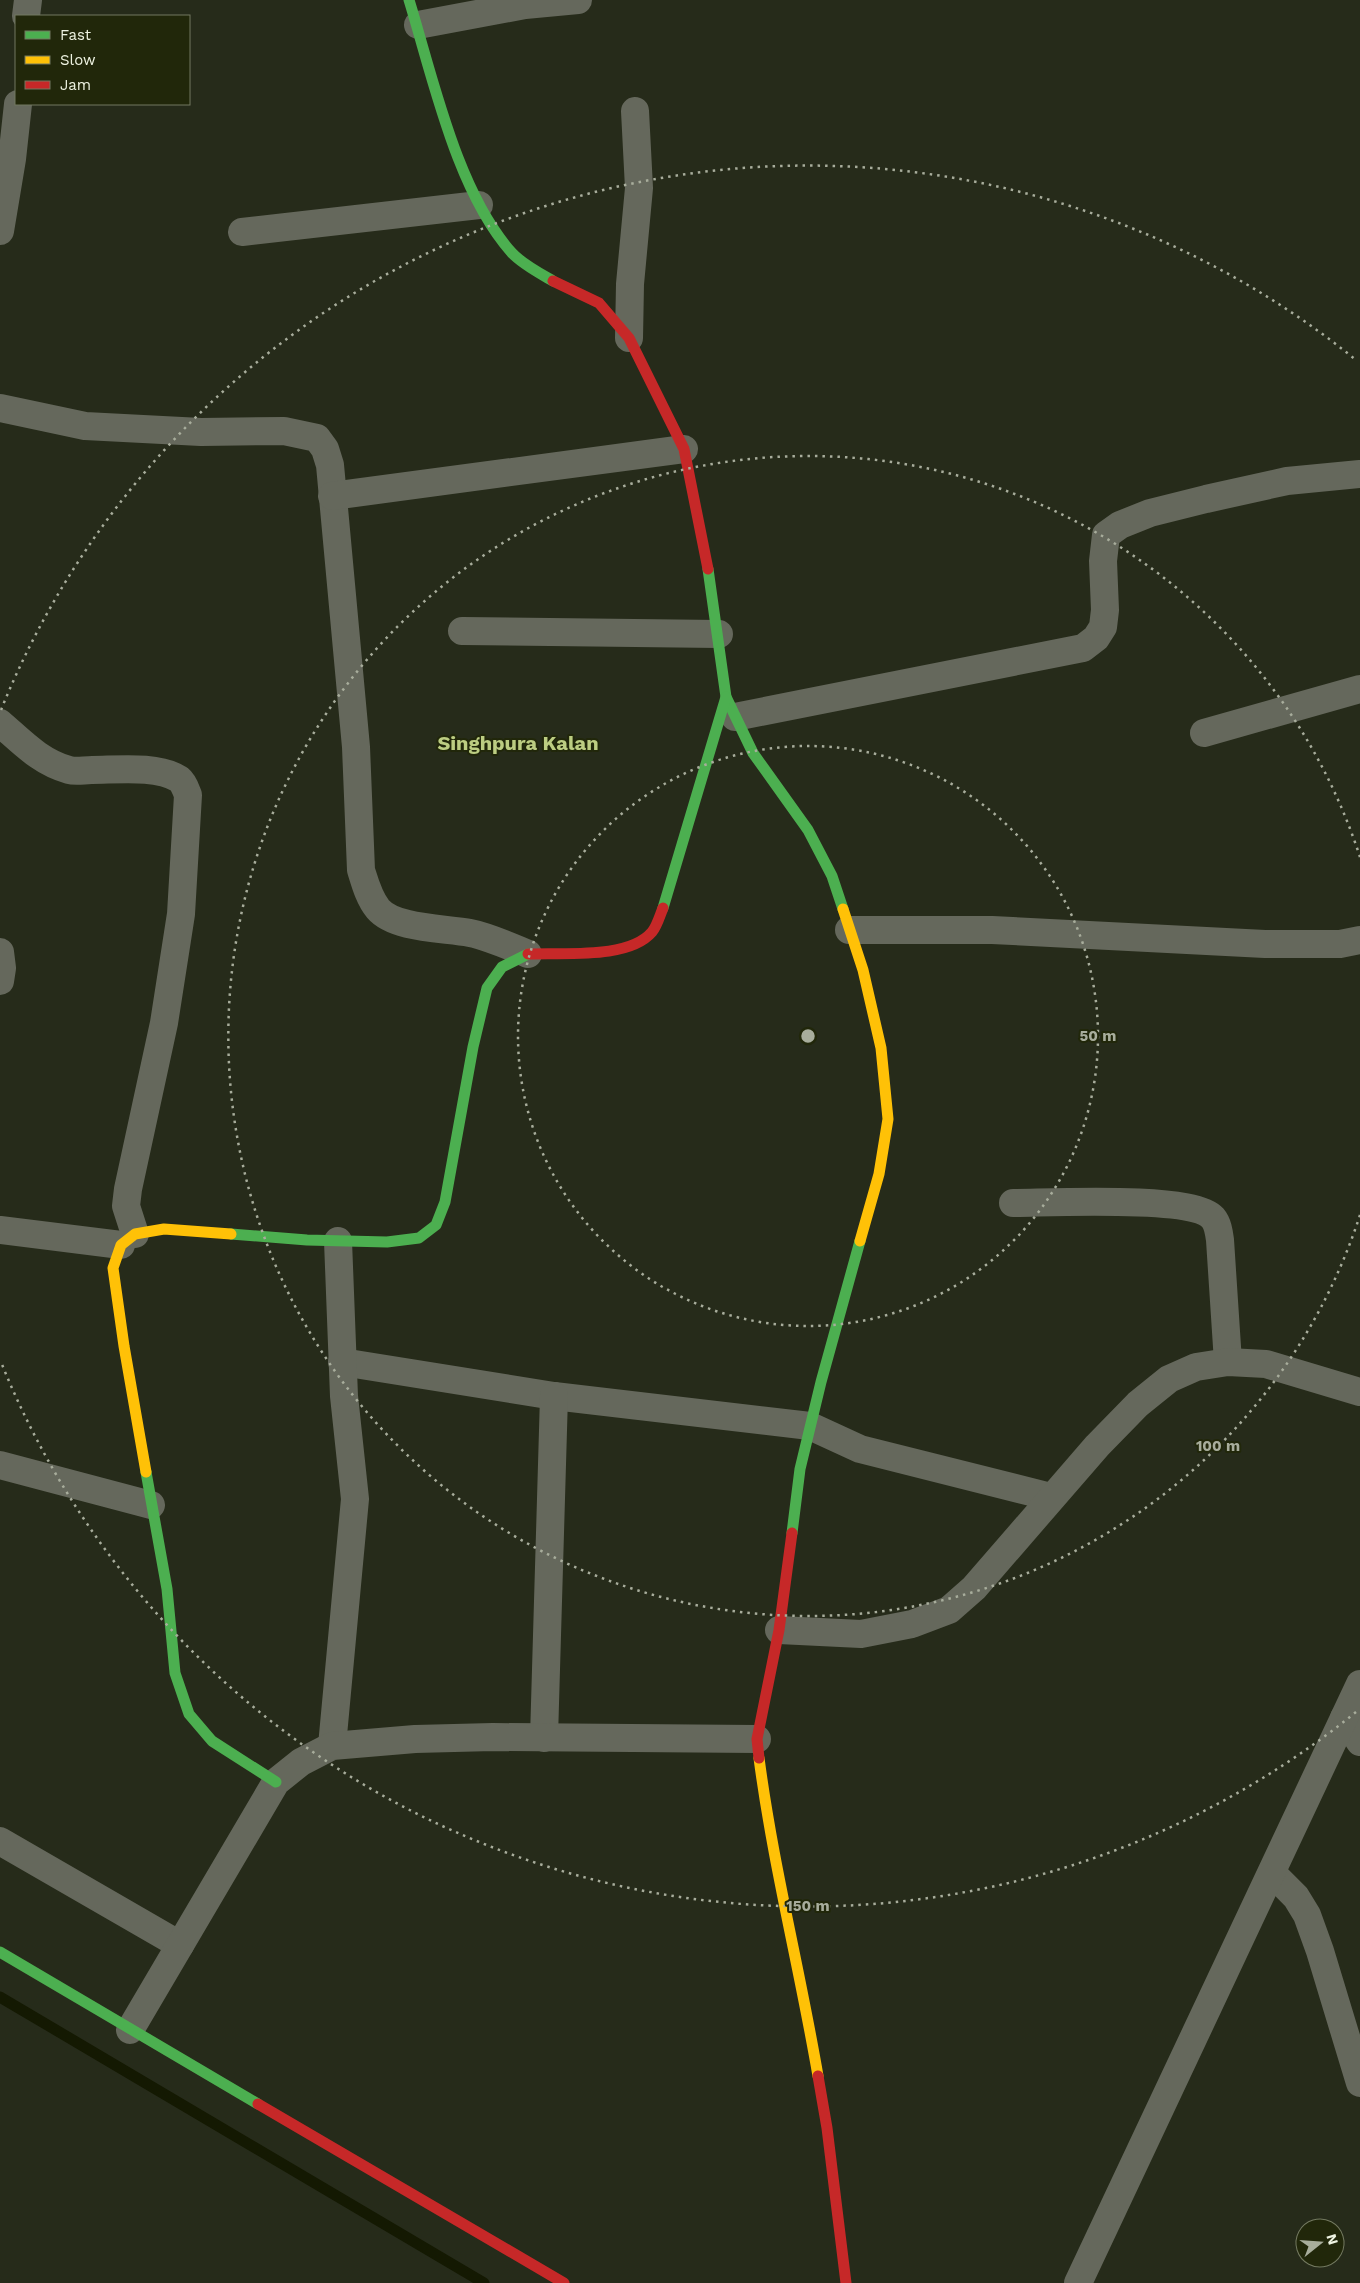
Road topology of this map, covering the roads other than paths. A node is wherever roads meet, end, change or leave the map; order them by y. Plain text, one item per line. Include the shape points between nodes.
1 (28, 0) edge
2 (578, 0) edge
3 (414, 12) edge
4 (26, 15) edge
5 (18, 105) edge
6 (635, 111) dead end
7 (479, 205) junction
8 (0, 231) edge
9 (242, 232) dead end
10 (629, 338) junction
11 (0, 408) edge
12 (684, 449) junction
13 (1360, 474) edge
14 (332, 496) junction
15 (462, 631) dead end
16 (718, 634) junction
17 (1360, 689) edge
18 (731, 707) junction
19 (0, 723) edge
20 (1204, 733) dead end
21 (849, 930) junction
22 (1360, 940) edge
23 (0, 952) edge
24 (528, 954) junction
25 (0, 981) edge
26 (1013, 1203) dead end
27 (0, 1230) edge
28 (128, 1240) junction
29 (338, 1241) junction
30 (342, 1362) junction
31 (1228, 1362) junction
32 (1360, 1392) edge
33 (554, 1396) junction
34 (810, 1426) junction
35 (0, 1465) edge
36 (1051, 1498) junction
37 (151, 1506) junction
38 (779, 1630) junction
39 (1360, 1684) edge
40 (1344, 1718) junction
41 (544, 1738) junction
42 (757, 1739) junction
43 (1360, 1742) edge
44 (332, 1746) junction
45 (276, 1782) junction
46 (0, 1841) edge
47 (1272, 1873) junction
48 (180, 1945) junction
49 (0, 1952) edge
50 (130, 2030) junction
51 (1360, 2083) edge
52 (564, 2283) edge
53 (846, 2283) edge
54 (1078, 2283) edge

1 - 4 street
2 - 3 street
3 - 7 street via 456,149
5 - 8 street
6 - 10 street via 639,188 630,284
7 - 9 street
7 - 10 street via 513,254 551,280 598,303
10 - 12 street
11 - 14 street via 85,426 305,434 317,438 325,449 330,465
12 - 14 street
12 - 16 street
13 - 18 street via 1287,481 1150,512 1120,525 1106,535 1103,627 1096,638 1083,648
14 - 24 street via 356,748 361,870 367,889 378,909 388,917 410,924 470,933
15 - 16 street
16 - 18 street
17 - 20 street
18 - 21 street via 753,753 808,830 832,876
18 - 24 street via 652,932 638,943 600,954
19 - 28 street via 36,756 53,764 72,771 162,773 179,779 188,795 180,924 164,1023 128,1189
21 - 22 street via 992,930 1290,944 1340,944
21 - 34 street via 863,970 881,1048 888,1119 879,1174
23 - 25 street
24 - 29 street via 502,967 487,988 445,1202 436,1225 419,1238 387,1242
26 - 31 street via 1154,1204 1193,1208 1213,1218 1220,1240
27 - 28 street
28 - 29 street via 164,1230
28 - 37 street via 113,1268
29 - 30 street
30 - 33 street
30 - 44 street via 355,1499
31 - 32 street via 1266,1364
31 - 36 street via 1196,1367 1169,1379 1138,1404 1096,1446
33 - 34 street
33 - 41 street
34 - 36 street via 860,1449
34 - 38 street via 800,1468
35 - 37 street
36 - 38 street via 974,1588 949,1610 912,1624 860,1634
37 - 45 street via 167,1589 175,1673 189,1714 212,1741
38 - 42 street
39 - 40 street
40 - 43 street
40 - 47 street
41 - 42 street
41 - 44 street via 415,1739
42 - 53 street via 766,1812 827,2128
44 - 45 street via 301,1762
45 - 48 street
46 - 48 street
47 - 51 street via 1296,1897 1307,1915
47 - 54 street
48 - 50 street
49 - 50 street
50 - 52 street

